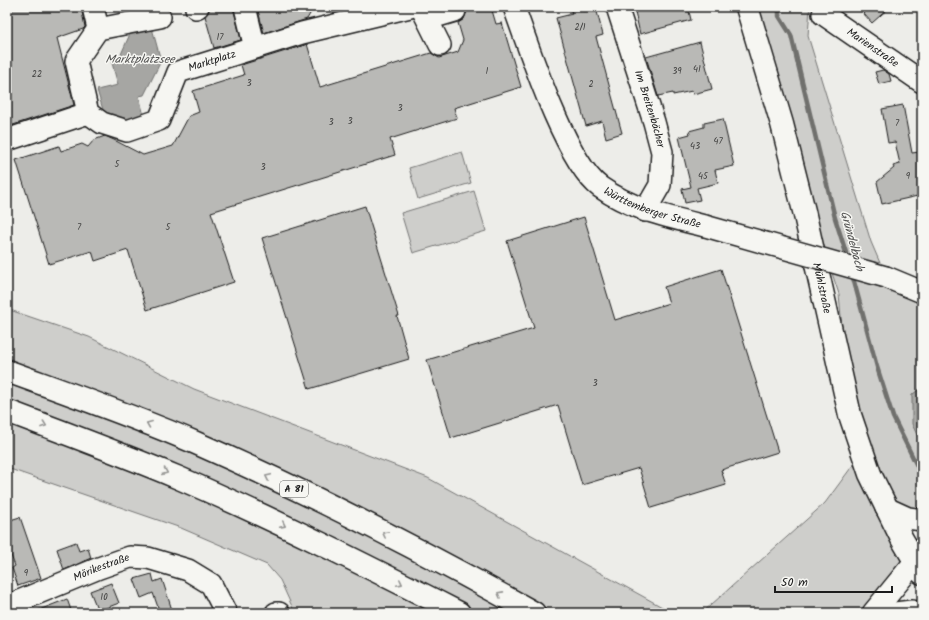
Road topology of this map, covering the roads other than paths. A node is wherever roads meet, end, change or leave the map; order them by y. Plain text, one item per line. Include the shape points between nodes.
1 (93, 7) edge
2 (245, 7) edge
3 (410, 7) edge
4 (514, 7) edge
5 (617, 7) edge
6 (747, 7) edge
7 (455, 11) dead end
8 (364, 13) edge
9 (425, 13) edge
10 (824, 14) dead end
11 (160, 17) dead end
12 (98, 29) junction
13 (440, 44) dead end
14 (255, 48) junction
15 (922, 82) edge
16 (88, 113) junction
17 (7, 140) edge
18 (645, 211) junction
19 (922, 292) edge
20 (7, 371) edge
21 (7, 411) edge
22 (886, 508) junction
23 (922, 520) edge
24 (920, 563) edge
25 (7, 606) edge
26 (226, 613) edge
27 (276, 613) edge
28 (279, 613) edge
29 (459, 613) edge
30 (534, 613) edge
31 (873, 613) edge
32 (895, 613) edge
33 (921, 613) edge

1 - 12 street
2 - 14 street
3 - 8 street, Marktplatz
4 - 18 street, Württemberger Straße via 556,116 574,155 585,172 599,186
5 - 18 street, Im Breitenbächer via 662,152 660,185
6 - 22 main road, Mühlstraße via 782,124 850,414 870,474
7 - 9 street
8 - 14 street, Marktplatz
9 - 13 street
10 - 15 street, Marienstraße
11 - 12 street
12 - 16 street via 76,61
14 - 16 street, Marktplatz via 178,72 159,120 127,130 102,123
16 - 17 street
18 - 19 street, Württemberger Straße, bridge via 886,277
30 -> 20 main road, A 81 via 372,527 232,460 123,414
21 -> 29 main road via 109,449 249,509
22 - 23 street via 908,518
22 - 24 main road, Mühlstraße
24 - 31 street
25 - 26 street, Mörikestraße via 130,557 148,558 188,570 211,584
27 - 28 street
32 - 33 street

